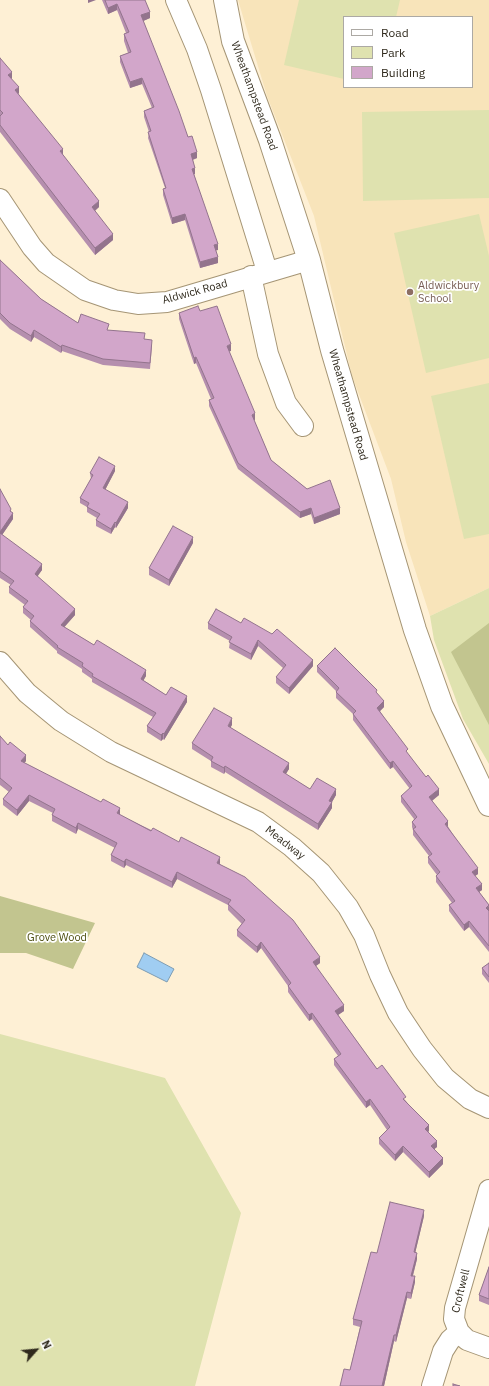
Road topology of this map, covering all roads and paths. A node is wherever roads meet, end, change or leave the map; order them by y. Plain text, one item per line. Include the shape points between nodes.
1 (176, 0) edge
2 (225, 0) edge
3 (0, 199) edge
4 (309, 260) junction
5 (259, 274) junction
6 (303, 426) dead end
7 (0, 662) edge
8 (489, 805) edge
9 (489, 1108) edge
10 (489, 1190) edge
11 (459, 1332) junction
12 (489, 1348) edge
13 (432, 1386) edge

1 - 5 street via 211,90
2 - 4 street, Wheathampstead Road via 233,41 270,140
3 - 5 street, Aldwick Road via 32,247 46,263 85,290 114,300 138,304 167,302
4 - 5 street, Aldwick Road
4 - 8 street, Wheathampstead Road via 332,350 415,630 442,706
5 - 6 street via 268,354 286,403
7 - 9 street, Meadway via 28,694 61,721 111,752 258,822 321,873 348,907 364,935 398,1013 422,1049 445,1078 470,1099
10 - 11 street, Croftwell via 455,1308 454,1319
11 - 12 street via 467,1340
11 - 13 street via 443,1351

